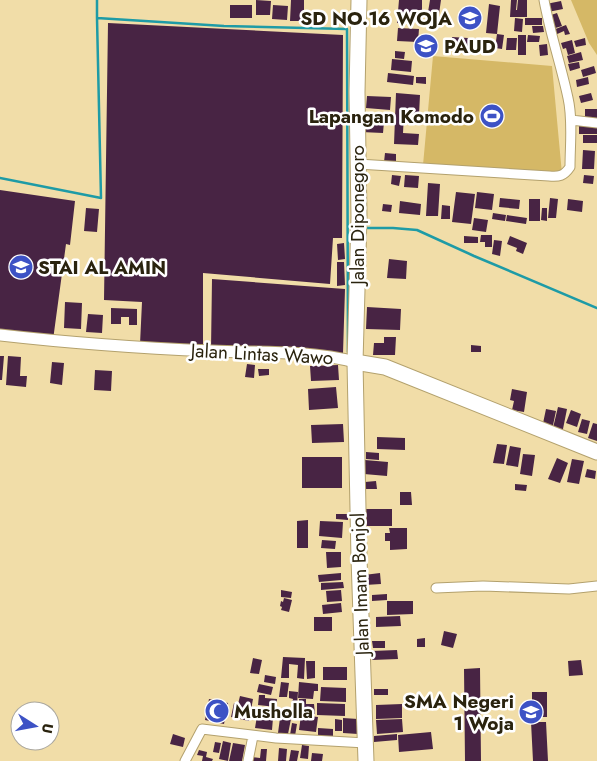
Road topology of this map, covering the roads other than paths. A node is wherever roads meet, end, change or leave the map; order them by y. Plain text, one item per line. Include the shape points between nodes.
1 (359, 0) edge
2 (544, 0) edge
3 (570, 120) junction
4 (597, 123) edge
5 (358, 164) junction
6 (0, 335) edge
7 (355, 362) junction
8 (597, 452) edge
9 (597, 586) edge
10 (436, 588) dead end
11 (253, 736) junction
12 (366, 743) junction
13 (185, 761) edge
14 (248, 761) edge
15 (366, 761) edge

1 - 5 main road, Jalan Diponegoro
2 - 3 street
3 - 4 street
3 - 5 street via 570,167 563,175
5 - 7 main road, Jalan Diponegoro
6 - 7 street, Jalan Lintas Wawo via 145,348 314,354
7 - 8 main road, Jalan Lintas Wawo via 385,366
7 - 12 main road, Jalan Imam Bonjol
9 - 10 street via 562,589
11 - 12 street
11 - 13 street via 201,730
11 - 14 street
12 - 15 main road, Jalan Imam Bonjol

